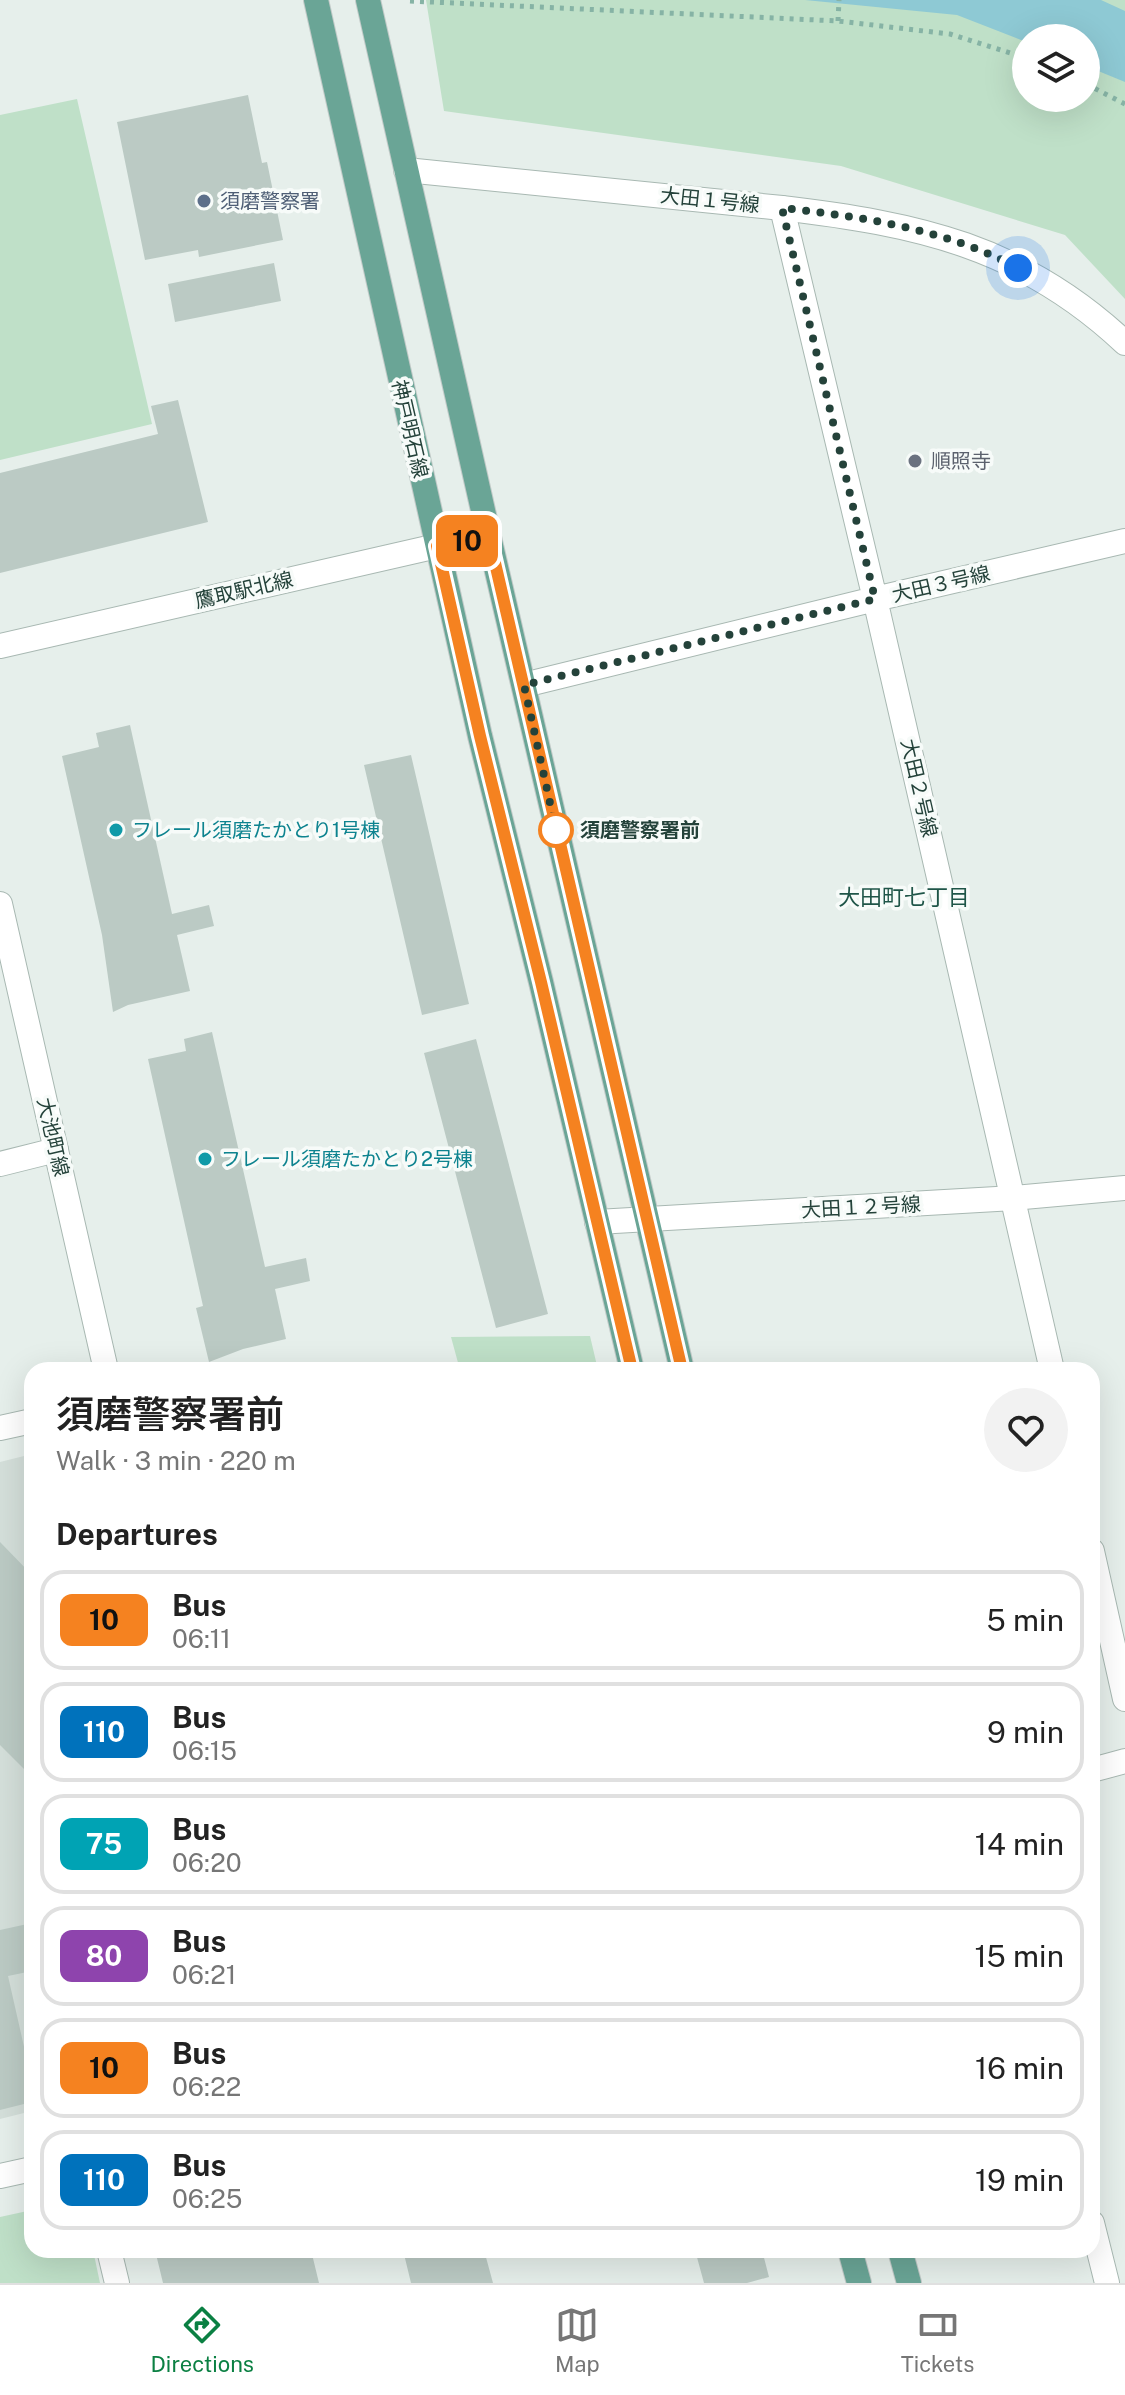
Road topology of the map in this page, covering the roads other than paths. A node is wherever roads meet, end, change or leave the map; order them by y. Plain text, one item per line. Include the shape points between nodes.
1 (316, 0) edge
2 (368, 0) edge
3 (406, 170) junction
4 (782, 208) junction
5 (1125, 343) edge
6 (489, 537) junction
7 (1125, 541) edge
8 (437, 546) junction
9 (875, 599) junction
10 (0, 646) edge
11 (524, 685) junction
12 (0, 904) edge
13 (56, 1150) junction
14 (0, 1164) edge
15 (1125, 1188) edge
16 (1014, 1198) junction
17 (646, 1220) junction
18 (597, 1222) junction
19 (104, 1362) edge
20 (630, 1362) edge
21 (680, 1362) edge
22 (1050, 1362) edge
23 (24, 1423) edge
24 (0, 1428) edge
25 (1100, 1587) edge
26 (1125, 1699) edge
27 (1125, 1761) edge
28 (1100, 1768) edge
29 (24, 2171) edge
30 (0, 2176) edge
31 (1100, 2255) edge
32 (111, 2258) edge
33 (852, 2258) edge
34 (902, 2258) edge
35 (117, 2283) edge
36 (859, 2283) edge
37 (909, 2283) edge
38 (1107, 2283) edge

1 - 8 main road, 神戸明石線
2 - 3 main road
3 - 4 street, 大田１号線
3 - 6 main road
4 - 5 street, 大田１号線 via 898,225 970,245 1064,293
4 - 9 street, 大田２号線
6 - 8 street, 鷹取駅北線
6 - 11 main road
7 - 9 street, 大田３号線
8 - 10 street, 鷹取駅北線
8 - 18 main road, 神戸明石線
9 - 11 street, 大田３号線
9 - 16 street, 大田２号線
11 - 17 main road
12 - 13 street, 大池町線
13 - 14 street
13 - 19 street, 大池町線
15 - 16 street, 大田１２号線
16 - 17 street, 大田１２号線
16 - 22 street, 大田２号線
17 - 18 street, 大田１２号線
17 - 21 main road
18 - 20 main road, 神戸明石線
23 - 24 street
25 - 26 street
27 - 28 street
29 - 30 street
31 - 38 street
32 - 35 street
33 - 36 main road
34 - 37 main road

